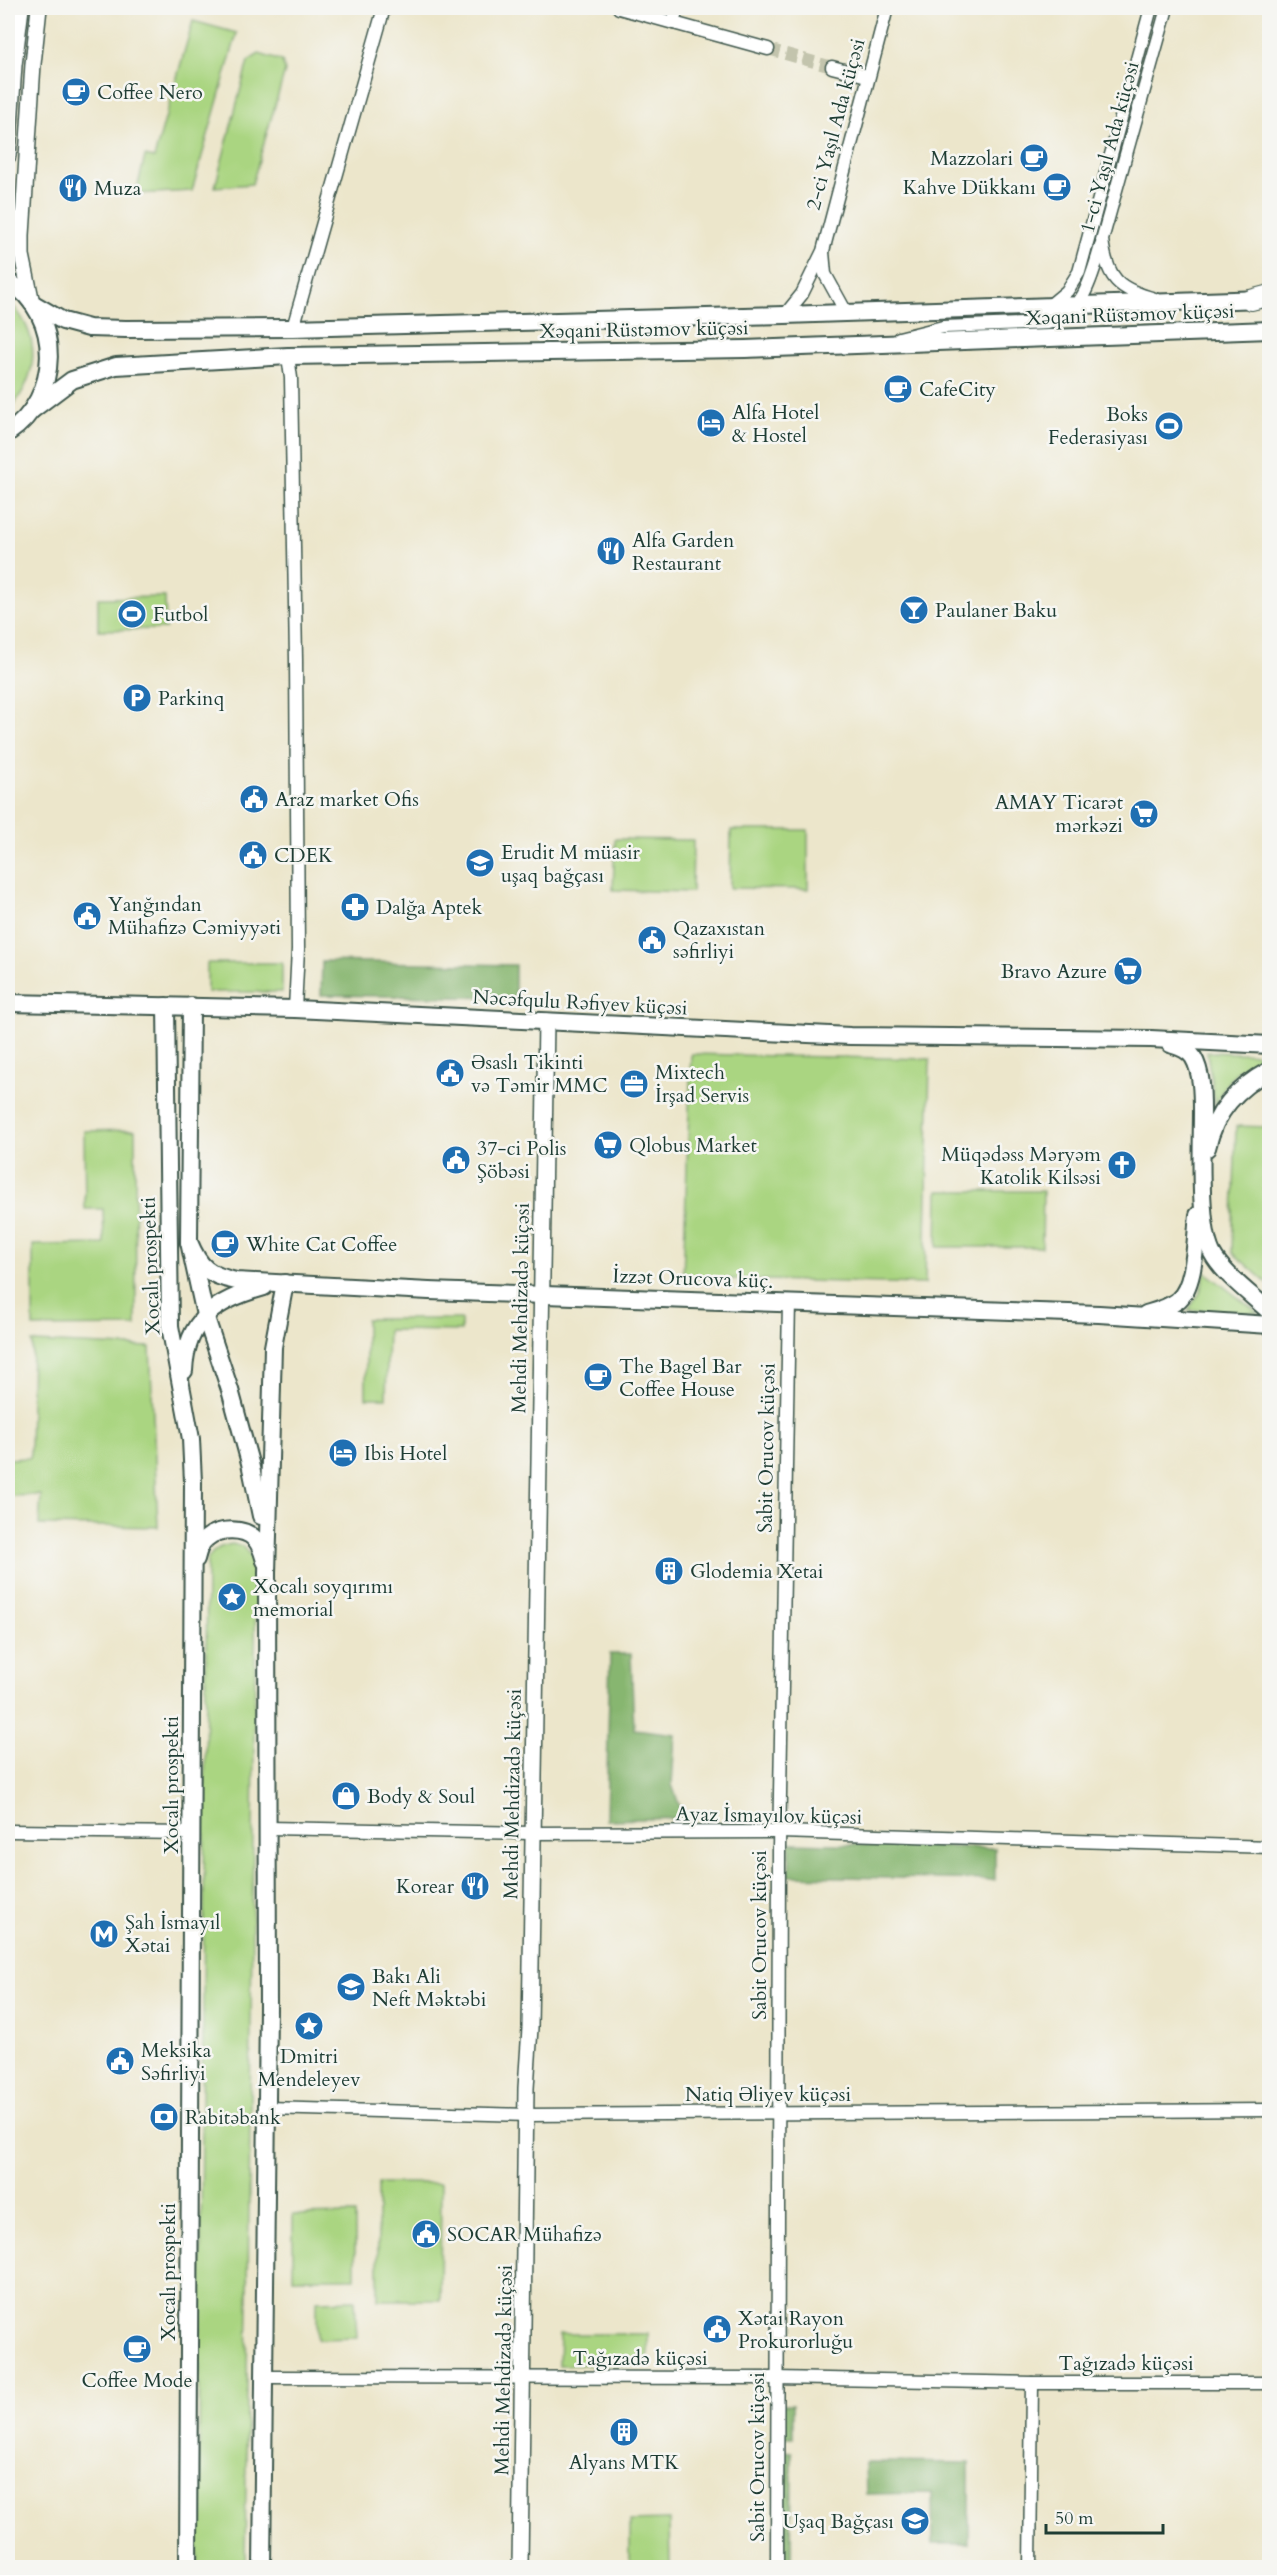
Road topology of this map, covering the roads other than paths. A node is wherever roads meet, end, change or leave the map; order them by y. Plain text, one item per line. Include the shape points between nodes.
1 (21, 8) edge
2 (39, 8) edge
3 (384, 8) edge
4 (618, 8) edge
5 (677, 8) edge
6 (887, 8) edge
7 (1151, 8) edge
8 (1167, 8) edge
9 (673, 23) junction
10 (768, 49) tunnel mouth
11 (14, 65) junction
12 (832, 67) tunnel mouth
13 (867, 76) junction
14 (8, 85) edge
15 (8, 156) edge
16 (1102, 240) junction
17 (823, 251) junction
18 (8, 281) edge
19 (1263, 298) edge
20 (1161, 301) junction
21 (32, 303) junction
22 (1078, 305) junction
23 (1049, 306) junction
24 (847, 314) junction
25 (785, 315) junction
26 (293, 328) junction
27 (1269, 330) edge
28 (875, 344) junction
29 (288, 356) junction
30 (32, 411) junction
31 (8, 433) edge
32 (8, 1003) edge
33 (166, 1006) junction
34 (191, 1006) junction
35 (296, 1009) junction
36 (546, 1021) junction
37 (1151, 1039) junction
38 (1269, 1045) edge
39 (1269, 1070) edge
40 (1202, 1180) junction
41 (189, 1242) junction
42 (285, 1283) junction
43 (542, 1295) junction
44 (789, 1302) junction
45 (1269, 1312) edge
46 (205, 1315) junction
47 (1138, 1317) junction
48 (1269, 1325) edge
49 (170, 1326) junction
50 (183, 1388) junction
51 (193, 1571) junction
52 (267, 1574) junction
53 (268, 1828) junction
54 (8, 1831) edge
55 (780, 1832) junction
56 (191, 1833) junction
57 (532, 1833) junction
58 (1269, 1847) edge
59 (267, 2108) junction
60 (1269, 2110) edge
61 (777, 2114) junction
62 (528, 2115) junction
63 (263, 2377) junction
64 (524, 2378) junction
65 (776, 2378) junction
66 (1032, 2383) junction
67 (1269, 2383) edge
68 (188, 2568) edge
69 (262, 2568) edge
70 (520, 2568) edge
71 (777, 2568) edge
72 (1030, 2568) edge

1 - 11 street
2 - 21 street via 22,235
3 - 26 street
4 - 9 street
5 - 9 street
6 - 13 street, 2-ci Yaşıl Ada küçəsi
7 - 23 street, 1-ci Yaşıl Ada küçəsi via 1079,272 1067,291
8 - 16 street, 1-ci Yaşıl Ada küçəsi
9 - 10 street
11 - 14 street
11 - 15 street
12 - 13 street
13 - 17 street, 2-ci Yaşıl Ada küçəsi
16 - 20 street, 1-ci Yaşıl Ada küçəsi via 1115,281 1134,294
16 - 22 street
17 - 24 street, 2-ci Yaşıl Ada küçəsi via 825,274
17 - 25 street, 2-ci Yaşıl Ada küçəsi via 802,294
18 - 21 main road
19 - 20 main road
20 - 22 main road
21 - 26 main road via 63,321 89,328
21 - 30 main road via 45,328 50,357 45,385
22 - 23 main road
22 - 28 street via 1068,315 1048,323 943,327
23 - 24 main road
24 - 25 main road
25 - 26 main road
27 - 28 main road, Xəqani Rüstəmov küçəsi
28 - 29 main road, Xəqani Rüstəmov küçəsi
29 - 30 main road, Xəqani Rüstəmov küçəsi via 116,366 72,380
29 - 35 street via 296,638
30 - 31 main road, Xəqani Rüstəmov küçəsi
32 - 33 main road, Nəcəfqulu Rəfiyev küçəsi
33 - 34 main road, Nəcəfqulu Rəfiyev küçəsi
33 - 49 main road, Xocalı prospekti
34 - 35 main road, Nəcəfqulu Rəfiyev küçəsi
34 - 41 main road, Xocalı prospekti
35 - 36 main road, Nəcəfqulu Rəfiyev küçəsi
36 - 37 main road, Nəcəfqulu Rəfiyev küçəsi via 850,1036
36 - 43 street, Mehdi Mehdizadə küçəsi
37 - 38 main road
37 - 40 main road via 1183,1048 1197,1065 1202,1103
39 - 40 main road via 1224,1106 1208,1144
40 - 45 main road via 1207,1239 1212,1252 1219,1264
40 - 47 main road via 1190,1281 1185,1292 1177,1301
41 - 42 main road, İzzət Orucova küç. via 197,1262 221,1278
41 - 46 main road, Xocalı prospekti
42 - 43 main road, İzzət Orucova küç.
42 - 46 main road via 240,1294
42 - 52 main road, Xocalı prospekti via 273,1347
43 - 44 main road, İzzət Orucova küç.
43 - 57 street, Mehdi Mehdizadə küçəsi
44 - 47 main road, İzzət Orucova küç.
44 - 55 street, Sabit Orucov küçəsi
46 - 49 main road
46 - 50 main road via 187,1345
46 - 52 main road, Xocalı prospekti via 250,1462 261,1514
47 - 48 main road, İzzət Orucova küç.
49 - 50 main road, Xocalı prospekti
50 - 51 main road, Xocalı prospekti via 191,1439
51 - 52 main road via 205,1539 234,1530 255,1539
51 - 56 main road, Xocalı prospekti
52 - 53 main road, Xocalı prospekti
53 - 57 street, Ayaz İsmayılov küçəsi
53 - 59 main road, Xocalı prospekti
54 - 56 street
55 - 57 street, Ayaz İsmayılov küçəsi
55 - 58 street, Ayaz İsmayılov küçəsi
55 - 61 street, Sabit Orucov küçəsi
56 - 68 main road, Xocalı prospekti
57 - 62 street, Mehdi Mehdizadə küçəsi
59 - 62 street, Natiq Əliyev küçəsi
59 - 63 main road, Xocalı prospekti
60 - 61 street, Natiq Əliyev küçəsi
61 - 62 street, Natiq Əliyev küçəsi
61 - 65 street, Sabit Orucov küçəsi
62 - 64 street, Mehdi Mehdizadə küçəsi
63 - 64 street, Tağızadə küçəsi
63 - 69 main road, Xocalı prospekti
64 - 65 street, Tağızadə küçəsi
64 - 70 street, Mehdi Mehdizadə küçəsi
65 - 66 street, Tağızadə küçəsi
65 - 71 street, Sabit Orucov küçəsi
66 - 67 street, Tağızadə küçəsi
66 - 72 street

